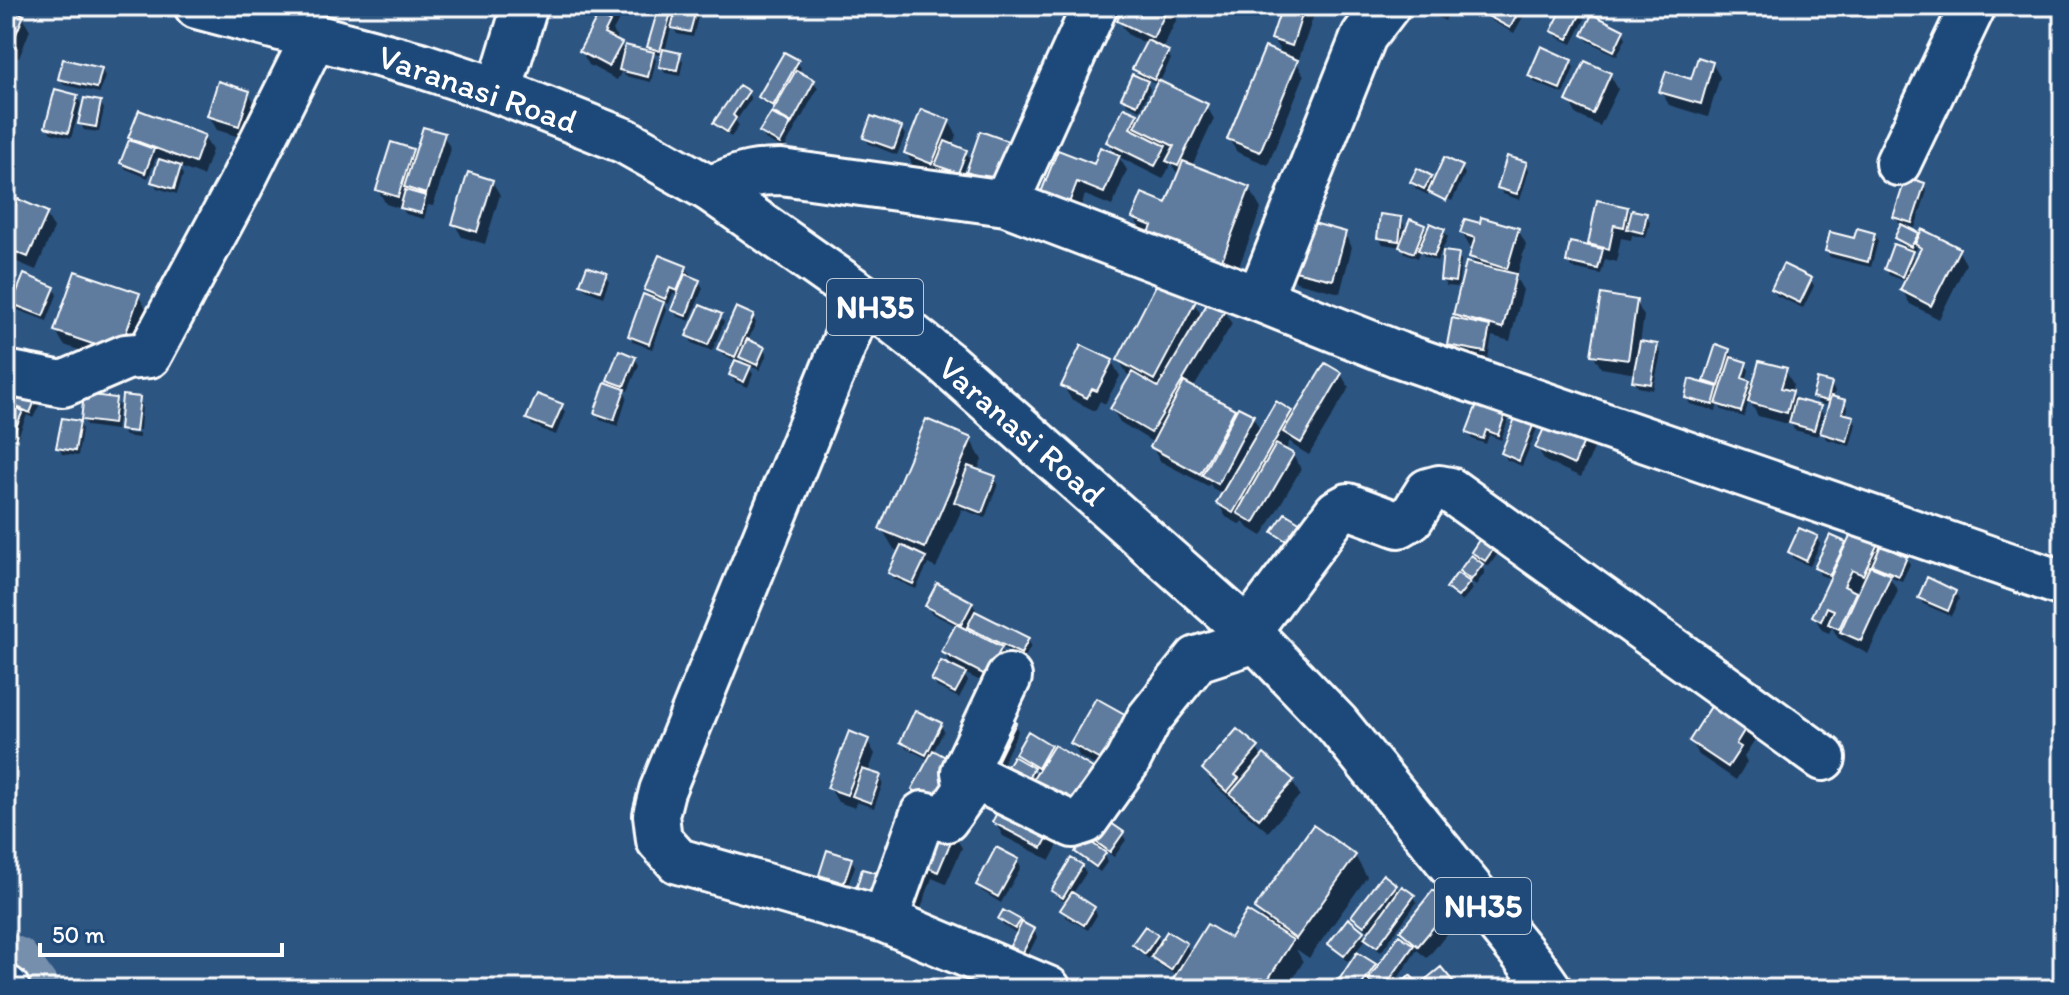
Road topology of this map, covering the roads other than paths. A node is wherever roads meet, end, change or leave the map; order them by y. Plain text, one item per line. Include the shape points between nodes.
1 (197, 6) edge
2 (525, 6) edge
3 (1095, 6) edge
4 (1387, 6) edge
5 (1973, 6) edge
6 (314, 37) junction
7 (499, 91) junction
8 (1898, 163) dead end
9 (710, 189) junction
10 (1006, 203) junction
11 (863, 297) junction
12 (1259, 299) junction
13 (6, 373) edge
14 (2063, 584) edge
15 (1252, 636) junction
16 (1009, 677) dead end
17 (1823, 758) dead end
18 (964, 772) junction
19 (885, 920) junction
20 (1048, 989) edge
21 (1549, 989) edge

1 - 6 main road, Varanasi Road / NH35
2 - 7 main road
3 - 10 main road
4 - 12 main road via 1364,36
5 - 8 main road
6 - 7 main road, Varanasi Road / NH35
6 - 13 main road via 149,355 126,357 63,384
7 - 9 main road, Varanasi Road / NH35 via 625,141
9 - 10 main road via 755,172 781,172
9 - 11 main road, Varanasi Road / NH35
10 - 12 main road
11 - 15 main road, Varanasi Road / NH35 via 945,362
11 - 19 main road via 667,776 656,815 659,840 678,861
12 - 14 main road via 1397,354
15 - 17 main road via 1337,512 1348,506 1399,525 1411,518 1428,491 1450,490
15 - 18 main road via 1197,659 1149,719 1127,762 1085,821 1073,825
15 - 21 main road, Varanasi Road / NH35 via 1337,724
16 - 18 main road
18 - 19 main road via 967,789 946,819 923,814
19 - 20 main road

